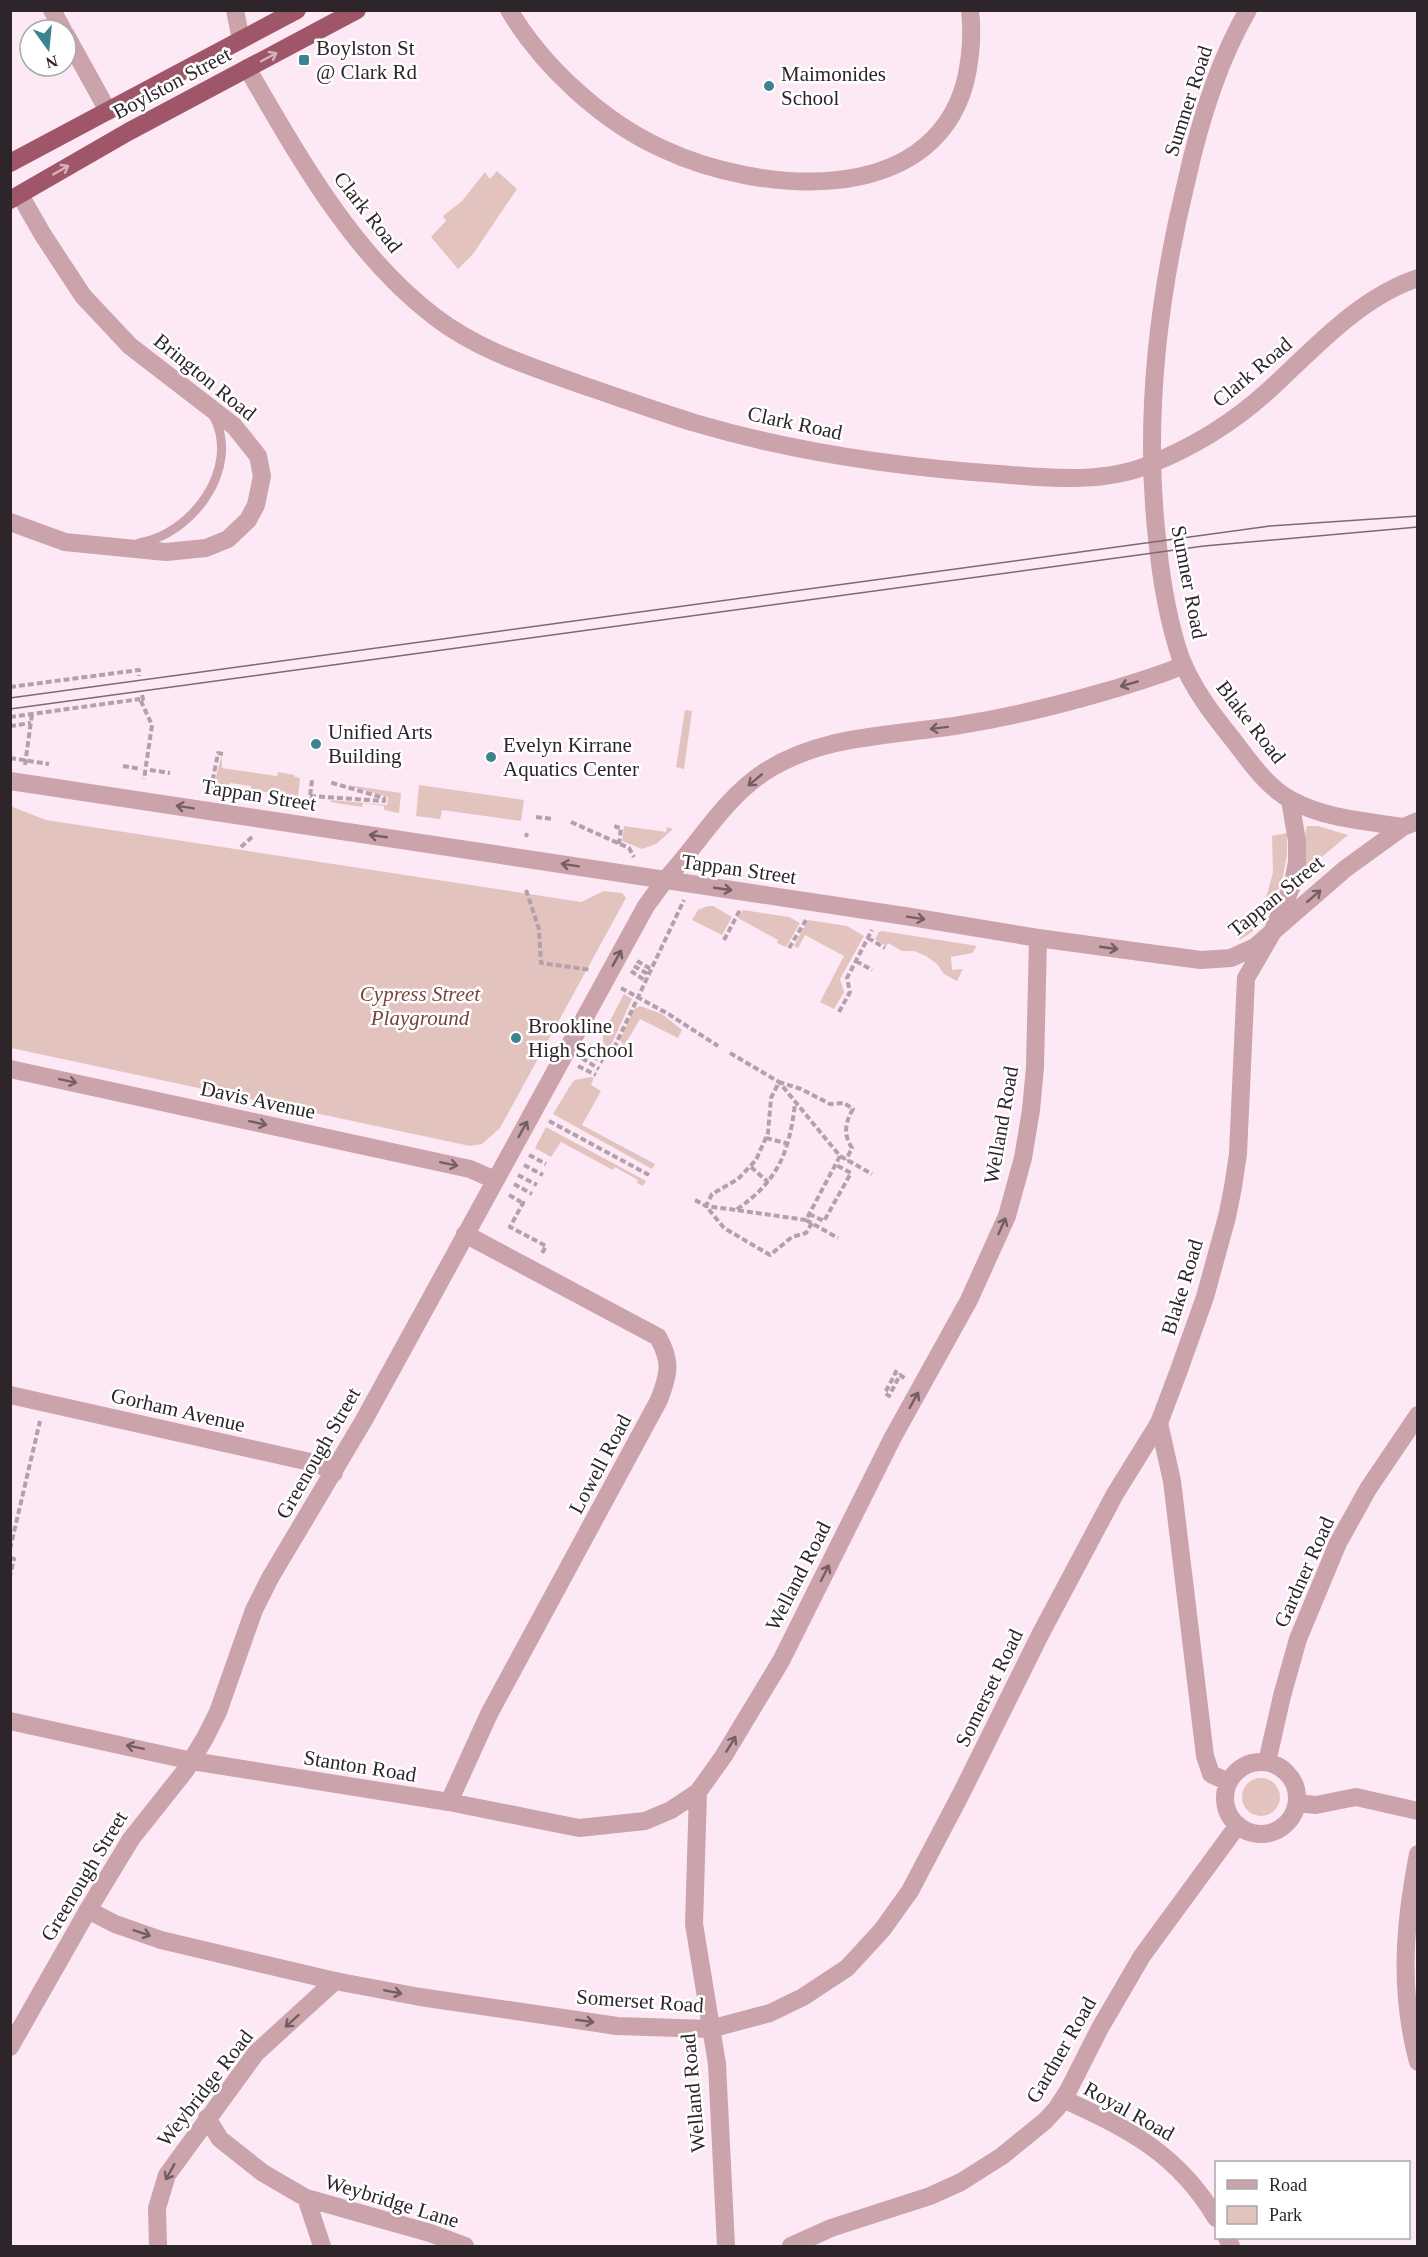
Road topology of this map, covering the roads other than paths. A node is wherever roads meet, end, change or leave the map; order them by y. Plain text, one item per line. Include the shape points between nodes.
1 (235, 10) edge
2 (297, 10) edge
3 (357, 10) edge
4 (509, 10) edge
5 (970, 10) edge
6 (1242, 14) edge
7 (241, 40) junction
8 (78, 57) edge
9 (247, 68) junction
10 (108, 111) junction
11 (10, 163) edge
12 (15, 197) edge
13 (1418, 279) edge
14 (200, 398) junction
15 (1151, 464) junction
16 (10, 522) edge
17 (109, 546) junction
18 (1184, 664) junction
19 (10, 781) edge
20 (1290, 800) junction
21 (1410, 824) edge
22 (665, 880) junction
23 (1271, 935) junction
24 (1038, 938) junction
25 (10, 1069) edge
26 (495, 1180) junction
27 (465, 1234) junction
28 (10, 1395) edge
29 (1418, 1415) edge
30 (1159, 1423) junction
31 (334, 1473) junction
32 (10, 1721) edge
33 (192, 1761) junction
34 (1267, 1762) junction
35 (1228, 1782) junction
36 (698, 1792) junction
37 (449, 1803) junction
38 (1297, 1803) junction
39 (1418, 1811) edge
40 (1238, 1825) junction
41 (1418, 1854) edge
42 (88, 1910) junction
43 (335, 1981) junction
44 (710, 2029) junction
45 (10, 2047) edge
46 (1418, 2062) edge
47 (1062, 2099) junction
48 (207, 2118) junction
49 (306, 2198) junction
50 (1215, 2216) edge
51 (158, 2247) edge
52 (322, 2247) edge
53 (465, 2247) edge
54 (726, 2247) edge
55 (791, 2247) edge

1 - 7 street
2 - 7 highway, Boylston Street
9 -> 3 highway, Boylston Street
4 - 5 street via 534,47 581,95 648,142 708,167 762,178 808,181 878,172 910,158 932,141 946,124 962,92 971,54
6 - 15 street, Sumner Road via 1202,123 1171,245 1156,370
7 - 10 highway, Boylston Street
8 - 10 street
12 -> 9 highway, Boylston Street
9 - 15 street, Clark Road via 339,215 377,262 404,291 475,343 697,423 864,460 960,472 1056,477 1112,476
10 - 11 highway, Boylston Street
12 - 14 street, Brington Road via 83,296 130,346
13 - 15 street, Clark Road via 1386,292 1352,315 1237,417 1185,449
14 - 17 lane via 215,417 222,440 222,459 214,483 199,505 160,537
14 - 17 street, Brington Road via 234,426 258,456 260,490 248,520 228,539 206,548 166,552
15 - 18 street, Sumner Road via 1162,582
16 - 17 street, Brington Road via 65,542
18 - 20 street, Blake Road via 1201,696 1238,746 1260,774
18 -> 22 street, Sumner Road via 1145,680 1045,707 959,725 855,738 793,758 760,775 735,797
22 -> 19 street, Tappan Street
20 - 21 street, Blake Road via 1335,817
20 - 23 street, Blake Road via 1297,835 1297,862 1293,883
23 -> 21 street, Tappan Street via 1345,869
22 -> 24 street, Tappan Street
26 -> 22 street, Greenough Street via 642,913
24 -> 23 street, Tappan Street via 1215,960 1242,954
23 - 30 street, Blake Road via 1246,978 1238,1154 1227,1216 1205,1297
36 -> 24 street, Welland Road via 781,1661 893,1437 969,1300 1007,1216 1031,1110
25 -> 26 street, Davis Avenue via 470,1168
26 - 27 street, Greenough Street
27 - 31 street, Greenough Street
27 - 37 street, Lowell Road via 658,1337 669,1366 659,1400 489,1714
28 - 31 street, Gorham Avenue via 319,1464
29 - 34 street, Gardner Road via 1368,1489 1338,1543 1298,1639
30 - 35 street via 1172,1481 1205,1756 1211,1774
30 - 44 street, Somerset Road via 1115,1494 1041,1633 910,1891 882,1930 847,1968 803,1997 770,2013
31 - 33 street, Greenough Street via 261,1596 218,1712
33 -> 32 street, Stanton Road
33 - 37 street, Stanton Road
33 - 42 street, Greenough Street via 138,1829
34 - 35 street via 1244,1766
34 - 38 street via 1287,1773 1295,1787
35 - 40 street via 1225,1805
36 - 37 street, Stanton Road via 645,1821 579,1828
36 - 44 street, Welland Road via 694,1924
38 - 39 street via 1316,1805 1362,1797
38 - 40 street via 1291,1817 1272,1832 1254,1833
40 - 47 street, Gardner Road via 1142,1956
41 - 46 street via 1408,1913 1405,1969 1407,2014
42 -> 43 street, Somerset Road via 162,1940
42 - 45 street, Greenough Street
43 -> 44 street, Somerset Road via 617,2026
43 -> 48 street, Weybridge Road via 255,2053
44 - 54 street, Welland Road via 721,2116
47 - 50 street, Royal Road via 1161,2152 1198,2190
47 - 55 street, Gardner Road via 1031,2133 972,2176 930,2196 831,2228
48 - 49 street, Weybridge Lane via 220,2139 263,2174
48 -> 51 street, Weybridge Road via 167,2175 157,2208
49 - 52 street, Weybridge Lane
49 - 53 street, Weybridge Lane via 430,2233

